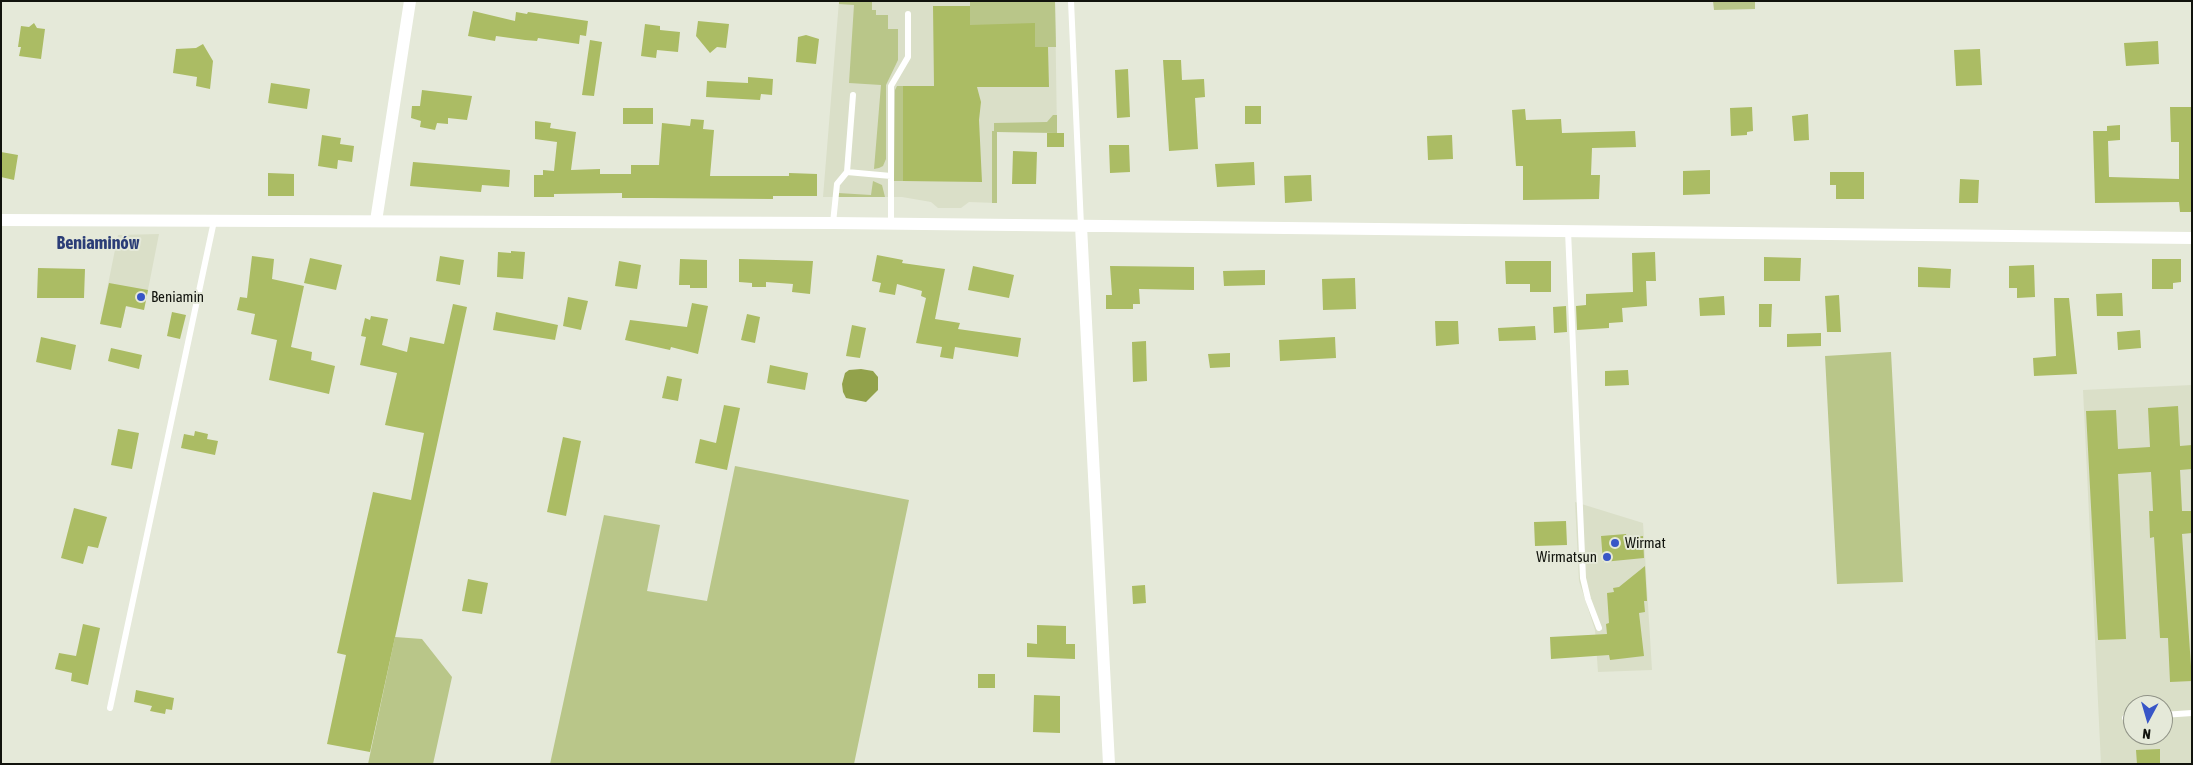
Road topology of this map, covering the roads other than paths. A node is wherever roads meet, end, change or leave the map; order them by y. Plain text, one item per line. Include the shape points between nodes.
1 (410, 1) edge
2 (1071, 1) edge
3 (908, 14) dead end
4 (853, 95) dead end
5 (846, 172) junction
6 (891, 176) junction
7 (1, 220) edge
8 (214, 220) junction
9 (376, 221) junction
10 (833, 223) junction
11 (891, 224) junction
12 (1081, 226) junction
13 (1568, 231) junction
14 (2192, 238) edge
15 (1599, 628) dead end
16 (110, 708) dead end
17 (2192, 713) edge
18 (2173, 714) edge
19 (1108, 764) edge

1 - 9 street
2 - 12 lane
3 - 6 lane via 908,57 892,86
4 - 5 lane
5 - 6 lane
5 - 10 lane via 837,184
6 - 11 lane
7 - 8 street
8 - 9 street
8 - 16 lane
9 - 10 street
10 - 11 street
11 - 12 street
12 - 13 street
12 - 19 street
13 - 14 street
13 - 15 lane via 1584,578
17 - 18 lane

